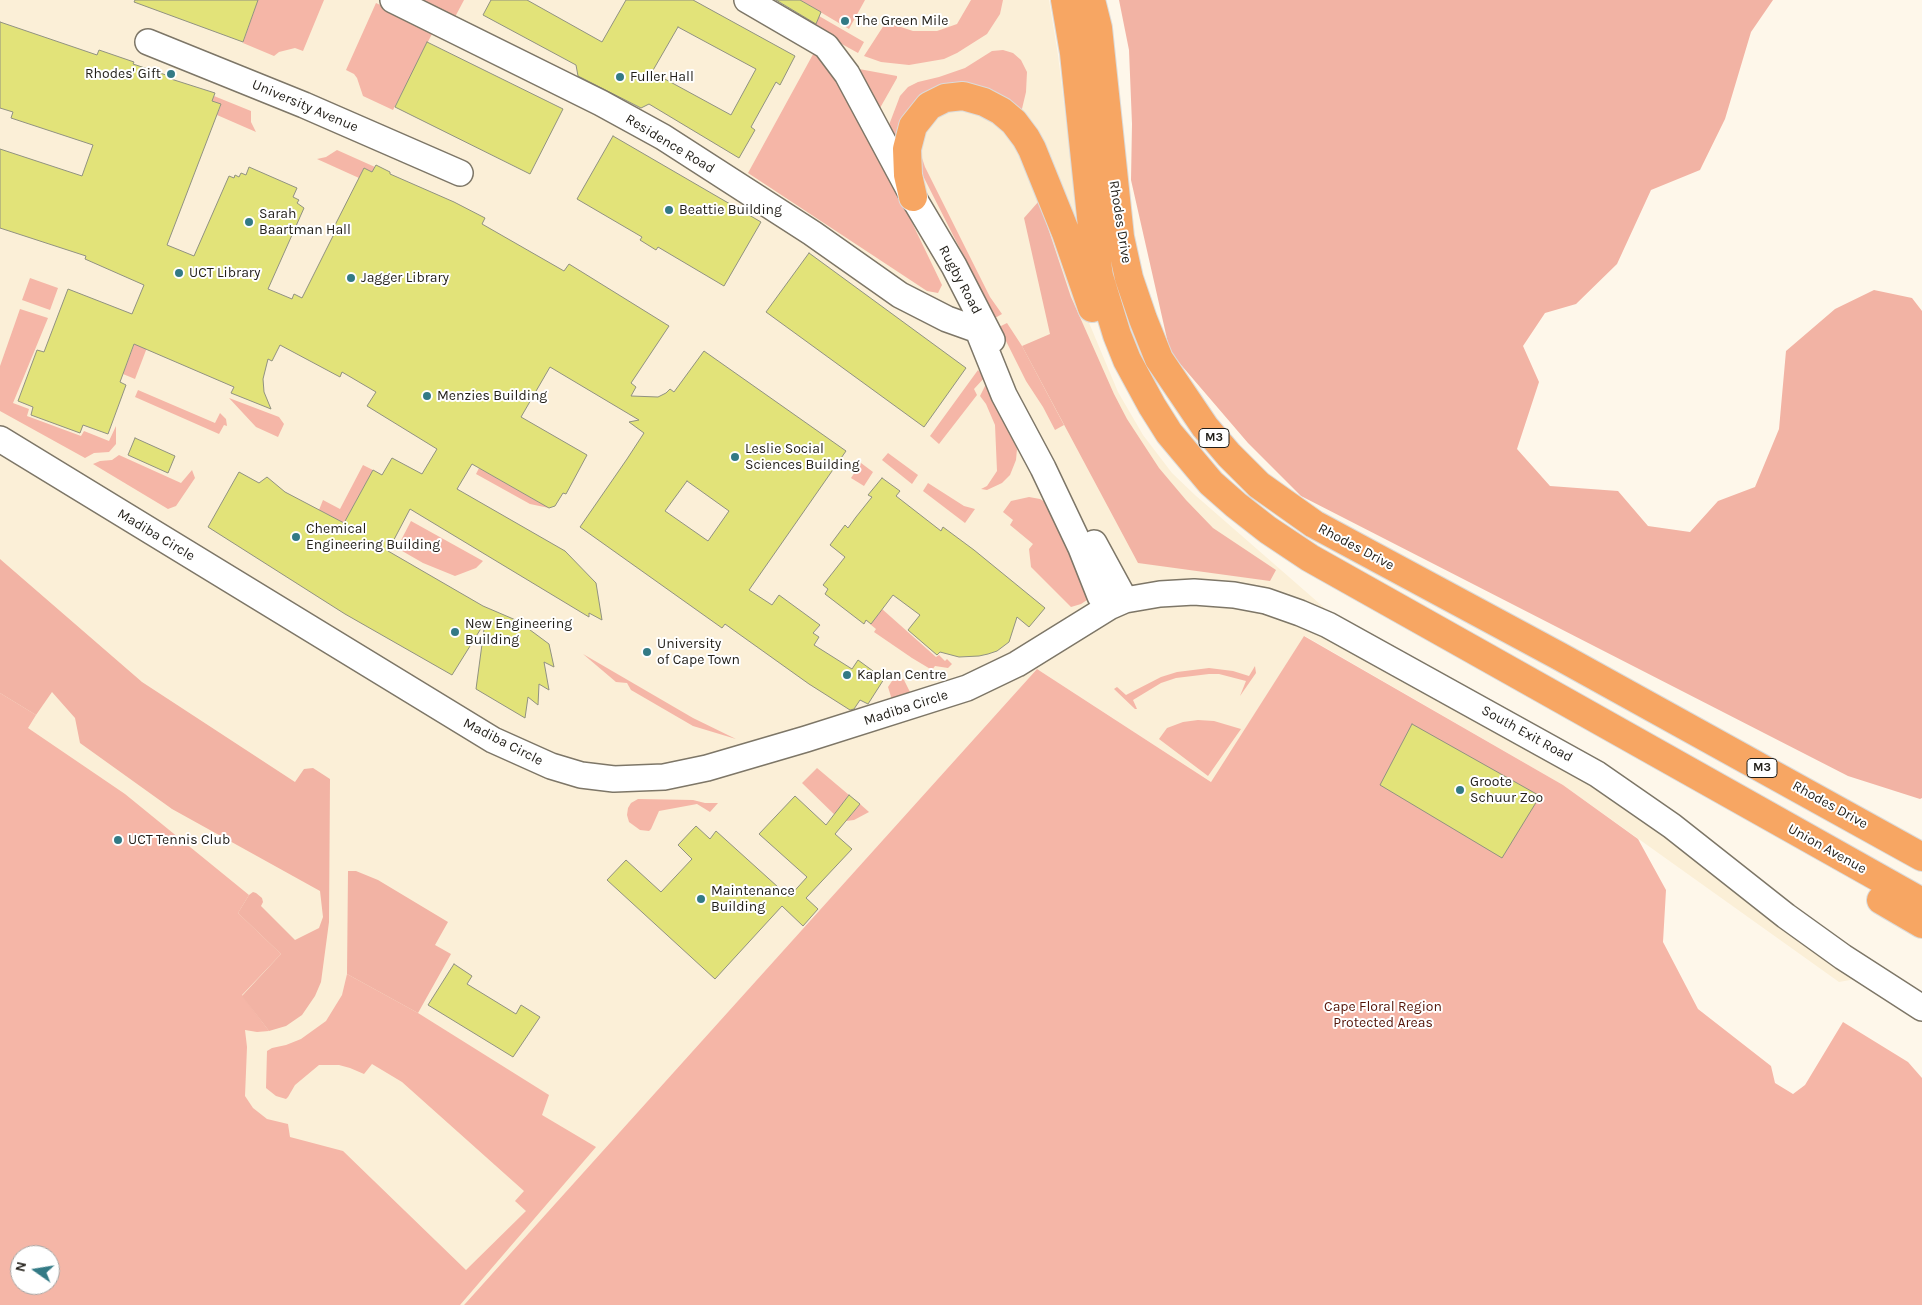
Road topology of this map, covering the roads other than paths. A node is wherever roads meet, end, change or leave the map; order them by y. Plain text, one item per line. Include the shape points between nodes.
1 (393, 0) edge
2 (747, 0) edge
3 (1065, 0) edge
4 (1091, 0) edge
5 (148, 42) dead end
6 (460, 173) dead end
7 (914, 197) junction
8 (954, 266) junction
9 (933, 312) junction
10 (0, 440) edge
11 (1310, 558) junction
12 (1117, 604) junction
13 (1733, 796) junction
14 (1920, 852) edge
15 (1922, 902) edge
16 (1922, 924) edge
17 (1922, 1008) edge

1 - 9 street, Residence Road via 663,137 812,233 900,295
2 - 7 street, Rugby Road via 826,46 847,74
3 - 11 highway, Rhodes Drive / M3 via 1099,276 1127,360 1170,433 1211,483 1268,530
4 - 14 highway, Rhodes Drive / M3 via 1098,28 1119,228 1129,278 1159,359 1199,420 1229,455 1259,484 1314,524
5 - 6 street, University Avenue
7 - 8 street, Rugby Road
7 - 11 highway via 908,175 907,149 913,126 929,106 954,96 972,98 1001,111 1014,122 1032,149 1114,366 1138,415 1185,478 1229,519 1258,541
8 - 9 street via 954,298 944,309
8 - 12 street, Rugby Road
9 - 12 street, Rugby Road via 971,326 979,333 1004,396 1043,468 1100,596
10 - 12 street, Madiba Circle via 493,740 551,766 581,775 640,779 707,768 967,688 1017,664
11 - 13 highway, Rhodes Drive / M3
12 - 17 street, South Exit Road via 1160,594 1234,595 1266,601 1328,625 1617,787 1786,916
13 - 15 highway, Union Avenue / M3
13 - 16 highway via 1835,872

